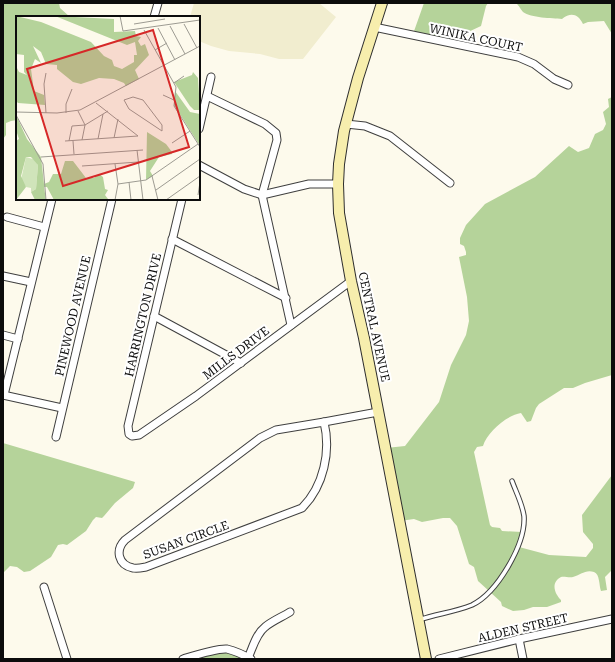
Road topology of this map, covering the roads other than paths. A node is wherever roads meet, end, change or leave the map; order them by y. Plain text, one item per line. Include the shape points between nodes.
1 (158, 3) edge
2 (382, 3) edge
3 (154, 16) edge
4 (374, 27) junction
5 (211, 77) dead end
6 (568, 85) dead end
7 (207, 96) junction
8 (201, 114) edge
9 (346, 124) junction
10 (200, 166) edge
11 (450, 183) dead end
12 (338, 184) junction
13 (262, 195) junction
14 (52, 200) edge
15 (112, 200) edge
16 (182, 200) edge
17 (7, 217) dead end
18 (44, 227) junction
19 (172, 240) junction
20 (3, 276) edge
21 (351, 281) junction
22 (31, 282) junction
23 (286, 298) junction
24 (154, 316) junction
25 (291, 325) junction
26 (3, 335) edge
27 (18, 339) junction
28 (241, 363) junction
29 (3, 395) edge
30 (62, 408) junction
31 (378, 412) junction
32 (324, 422) junction
33 (131, 435) joint
34 (56, 437) dead end
35 (512, 481) dead end
36 (44, 587) dead end
37 (290, 612) dead end
38 (612, 619) edge
39 (418, 620) junction
40 (519, 640) junction
41 (250, 658) edge
42 (67, 659) edge
43 (182, 659) edge
44 (426, 659) edge
45 (439, 659) edge
46 (523, 659) edge

1 - 3 street
2 - 4 main road, CENTRAL AVENUE
4 - 6 street, WINIKA COURT via 522,59
4 - 9 main road, CENTRAL AVENUE
5 - 7 street
7 - 8 street
7 - 13 street via 265,124 276,133 277,140
9 - 11 street via 365,126 390,136
9 - 12 main road, CENTRAL AVENUE via 340,148
10 - 13 street via 244,189
12 - 13 street via 309,184
12 - 21 main road, CENTRAL AVENUE via 339,213
13 - 23 street
14 - 18 street
15 - 30 street, PINEWOOD AVENUE
16 - 19 street, HARRINGTON DRIVE
17 - 18 street
18 - 22 street
19 - 23 street
19 - 24 street, HARRINGTON DRIVE
20 - 22 street
21 - 25 street, MILLS DRIVE
21 - 31 main road, CENTRAL AVENUE
22 - 27 street
23 - 25 street
24 - 28 street
24 - 33 street, HARRINGTON DRIVE via 128,426
25 - 28 street, MILLS DRIVE
26 - 27 street
27 - 29 street
28 - 33 street, MILLS DRIVE via 139,435
29 - 30 street
30 - 34 street, PINEWOOD AVENUE
31 - 32 street, SUSAN CIRCLE
31 - 39 main road, CENTRAL AVENUE
32 - 32 street, SUSAN CIRCLE via 276,430 260,438 125,540 119,548 122,562 132,568 146,567 302,508 316,487 327,456
35 - 39 lane via 523,511 524,525 516,552 506,570 482,598 473,604
36 - 42 street
37 - 41 street via 262,630 256,638
38 - 40 street, ALDEN STREET
39 - 44 main road, CENTRAL AVENUE
40 - 45 street, ALDEN STREET
40 - 46 street
41 - 43 street via 227,649

